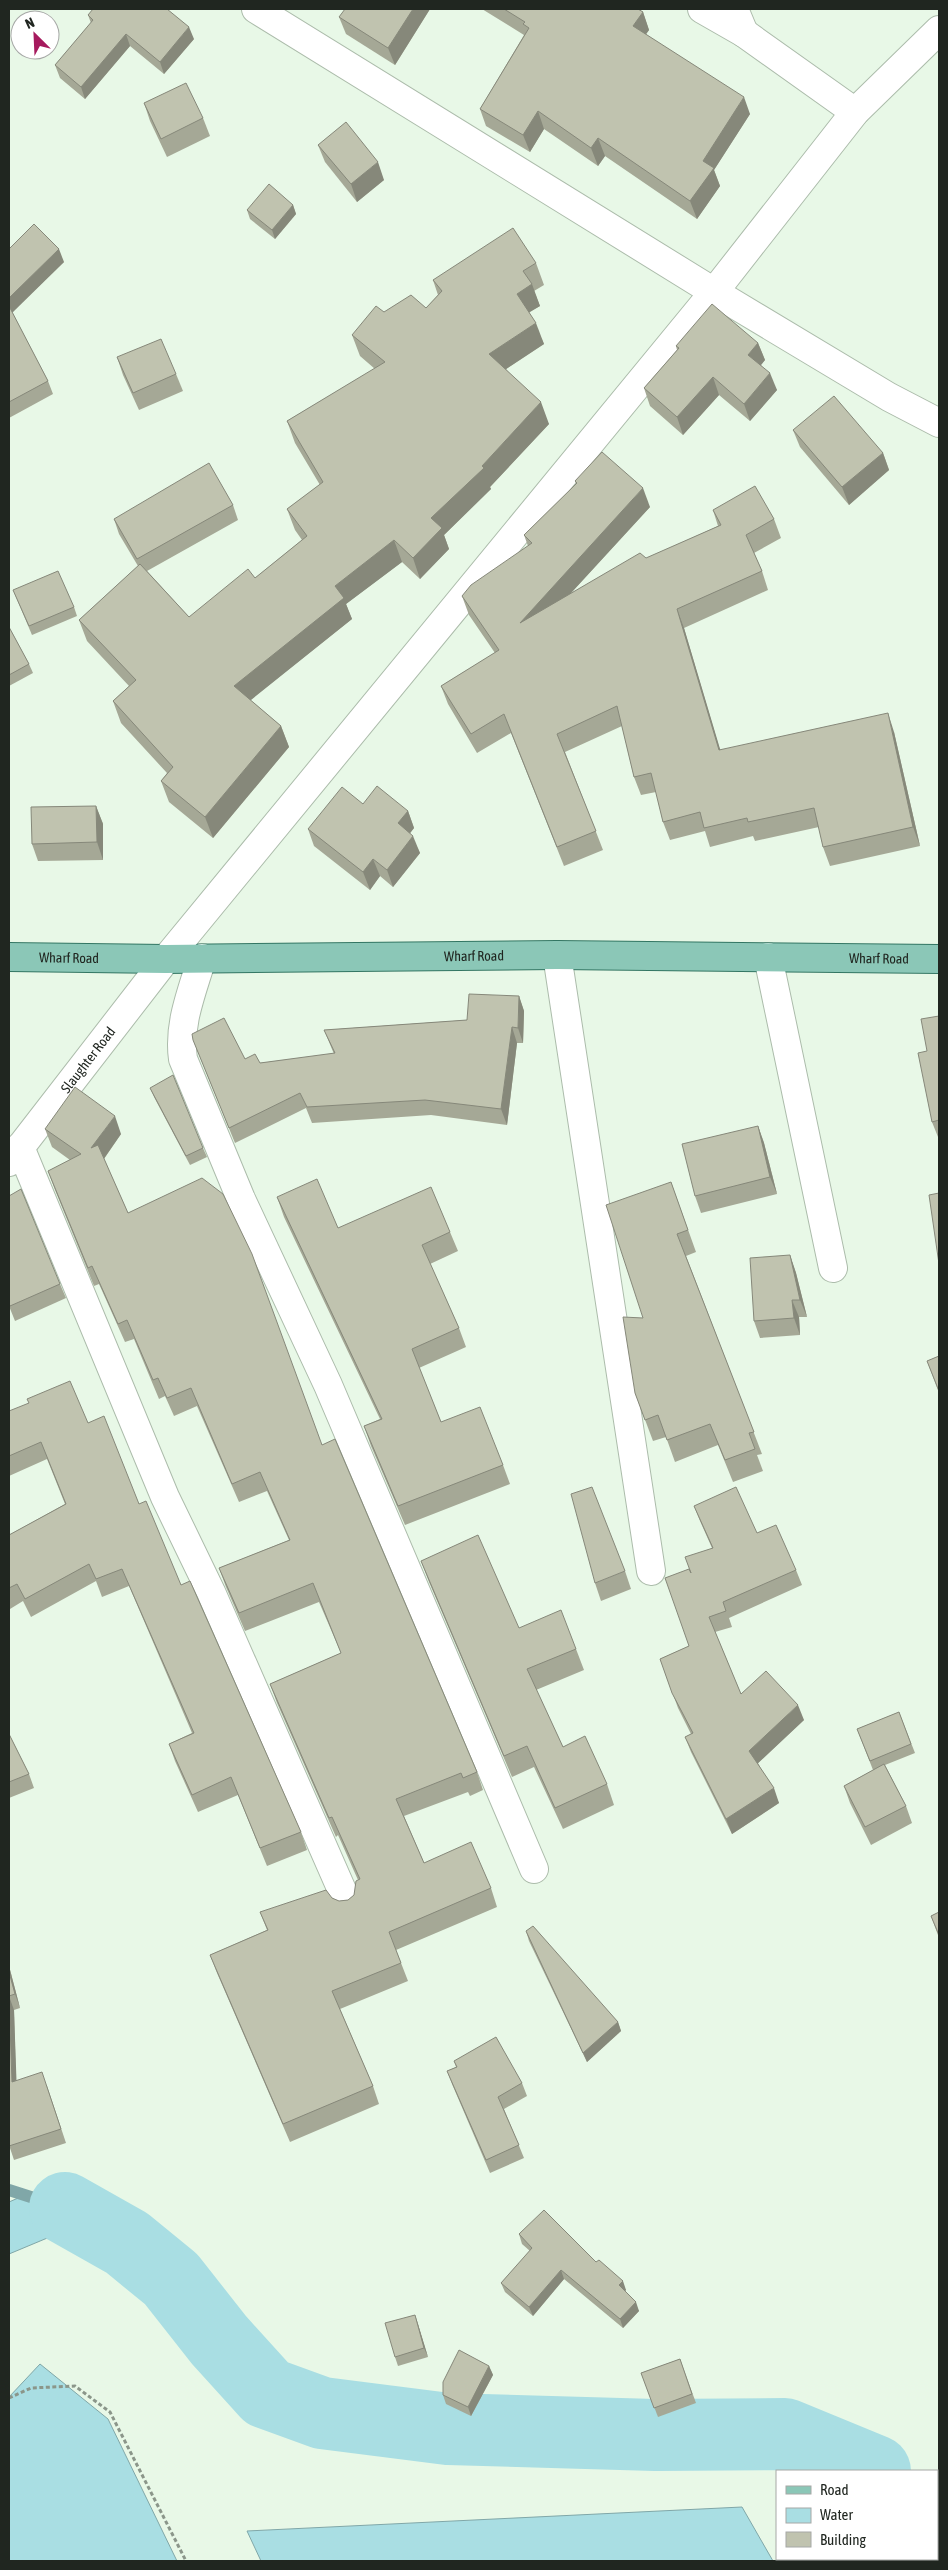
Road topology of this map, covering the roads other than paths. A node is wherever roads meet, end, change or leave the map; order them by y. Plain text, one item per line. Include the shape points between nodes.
1 (256, 9) edge
2 (702, 9) edge
3 (739, 21) edge
4 (939, 30) edge
5 (855, 112) junction
6 (714, 292) junction
7 (939, 423) edge
8 (557, 955) junction
9 (9, 957) edge
10 (202, 958) junction
11 (768, 958) junction
12 (166, 959) junction
13 (939, 959) edge
14 (14, 1154) edge
15 (833, 1268) dead end
16 (651, 1571) dead end
17 (534, 1869) dead end
18 (348, 1904) edge

1 - 6 street
2 - 3 street
3 - 5 street
4 - 5 street, Slaughter Road
5 - 6 street, Slaughter Road
6 - 7 street via 889,397
6 - 12 street, Slaughter Road
8 - 10 main road, Wharf Road
8 - 11 main road, Wharf Road
8 - 16 street
9 - 12 main road, Wharf Road
10 - 12 main road, Wharf Road
10 - 17 street via 184,1020 183,1059 241,1198 328,1385
11 - 13 main road, Wharf Road
11 - 15 street
12 - 14 street, Slaughter Road
14 - 18 street

